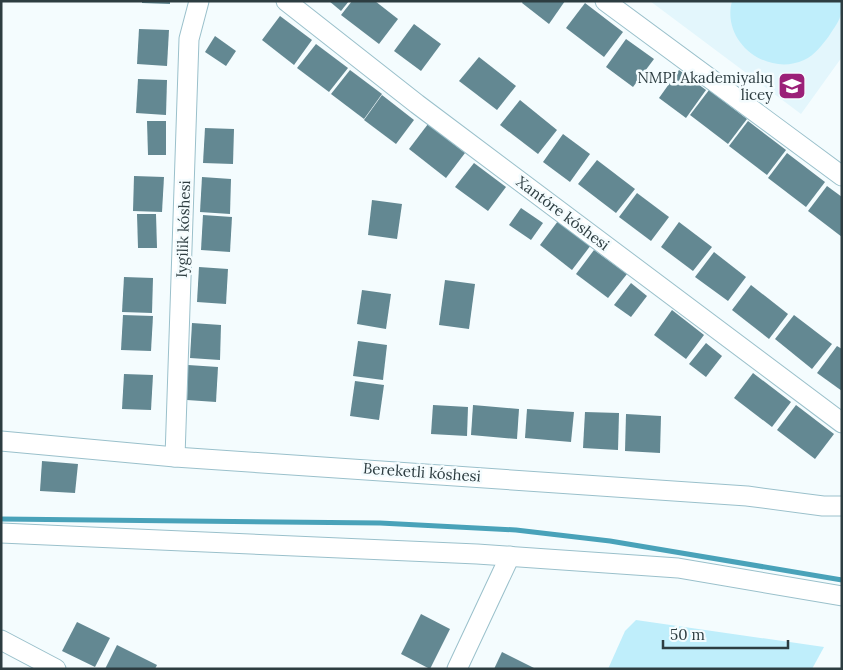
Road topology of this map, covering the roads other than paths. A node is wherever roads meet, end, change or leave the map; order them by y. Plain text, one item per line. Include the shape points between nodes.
1 (199, 1) edge
2 (286, 1) edge
3 (605, 1) edge
4 (842, 176) edge
5 (842, 423) edge
6 (1, 441) edge
7 (175, 457) junction
8 (842, 506) edge
9 (1, 533) edge
10 (510, 556) junction
11 (842, 596) edge
12 (1, 640) edge
13 (56, 669) edge
14 (457, 669) edge

1 - 7 street, Iygilik kóshesi via 189,39
2 - 5 street, Xantóre kóshesi via 417,104
3 - 4 street
6 - 7 street, Bereketli kóshesi
7 - 8 street, Bereketli kóshesi via 737,495
9 - 10 street
10 - 11 street via 678,568
10 - 14 street
12 - 13 street

